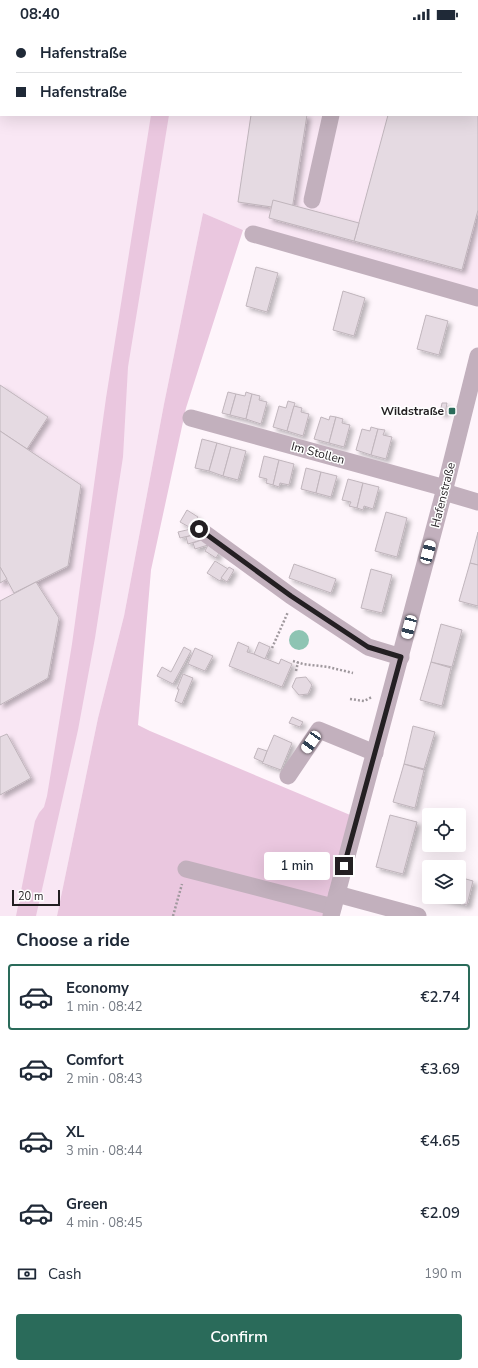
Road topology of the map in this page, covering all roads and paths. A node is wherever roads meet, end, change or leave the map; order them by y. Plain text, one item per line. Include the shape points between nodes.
1 (330, 116) edge
2 (312, 200) dead end
3 (253, 234) dead end
4 (478, 298) edge
5 (478, 356) edge
6 (191, 418) dead end
7 (445, 490) junction
8 (478, 502) edge
9 (199, 529) dead end
10 (294, 598) junction
11 (272, 648) dead end
12 (401, 657) junction
13 (293, 661) dead end
14 (298, 662) junction
15 (296, 671) dead end
16 (353, 673) dead end
17 (350, 699) dead end
18 (389, 700) junction
19 (375, 752) junction
20 (288, 776) dead end
21 (186, 869) joint
22 (333, 906) edge
23 (172, 916) edge
24 (418, 916) edge

1 - 2 street
3 - 4 street
5 - 7 street, Hafenstraße
6 - 7 street, Im Stollen
7 - 8 street, Im Stollen
7 - 12 street, Hafenstraße
9 - 10 street
10 - 11 path
10 - 12 street via 368,647
12 - 18 street, Hafenstraße
13 - 14 path
14 - 15 path
14 - 16 path
17 - 18 path via 364,701 372,697
18 - 19 street, Hafenstraße
19 - 20 street via 319,730
19 - 22 street, Hafenstraße
21 - 22 street
21 - 23 path
22 - 24 street

